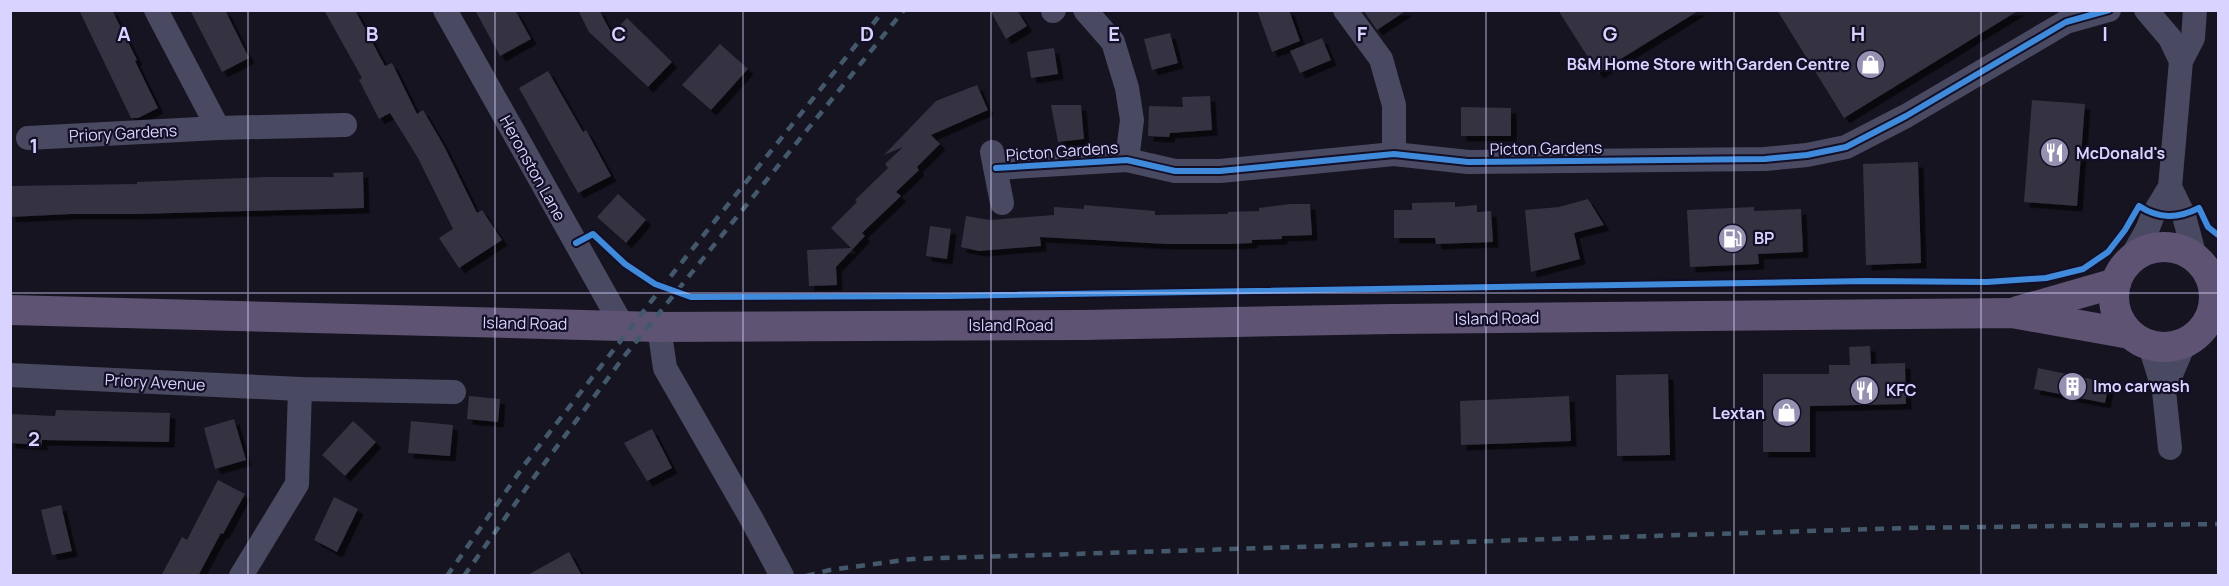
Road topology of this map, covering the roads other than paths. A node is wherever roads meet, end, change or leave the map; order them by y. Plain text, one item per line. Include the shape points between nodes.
1 (156, 10) edge
2 (445, 10) edge
3 (1085, 10) edge
4 (1345, 10) edge
5 (2109, 10) edge
6 (2146, 10) edge
7 (2195, 10) edge
8 (2072, 16) edge
9 (2181, 61) junction
10 (345, 125) dead end
11 (218, 128) junction
12 (28, 138) dead end
13 (1394, 154) junction
14 (1127, 160) junction
15 (2170, 187) junction
16 (1002, 203) dead end
17 (2207, 266) edge
18 (2123, 272) junction
19 (10, 310) edge
20 (2012, 313) junction
21 (2213, 323) edge
22 (622, 325) junction
23 (659, 327) junction
24 (2140, 340) junction
25 (2184, 344) junction
26 (10, 375) edge
27 (300, 389) junction
28 (2164, 391) junction
29 (454, 392) dead end
30 (2170, 448) dead end
31 (241, 576) edge
32 (782, 576) edge

1 - 11 street
2 - 22 street, Heronston Lane
3 - 14 street via 1113,42 1127,88 1132,120
4 - 13 street via 1381,59 1394,105
5 - 8 street, Picton Gardens
6 - 9 street via 2170,38
7 - 9 street via 2193,38
8 - 13 street, Picton Gardens via 1906,116 1846,147 1807,155 1766,159 1468,162
9 - 15 street
10 - 11 street, Priory Gardens
11 - 12 street, Priory Gardens
13 - 14 street, Picton Gardens via 1220,171 1175,171
14 - 16 street, Picton Gardens via 994,160
15 - 17 street
15 - 18 street
17 - 18 main road via 2176,248 2159,247 2145,250
17 - 21 main road via 2215,291
18 - 20 main road
18 - 24 main road via 2115,306 2119,320
19 - 22 main road, Island Road
20 - 23 main road, Island Road
20 - 24 main road
21 - 25 main road
22 - 23 main road, Island Road
23 - 32 street via 665,368
24 - 25 main road via 2167,348
24 - 28 street
25 - 28 street
26 - 27 street, Priory Avenue
27 - 29 street, Priory Avenue
27 - 31 street via 297,484
28 - 30 street

